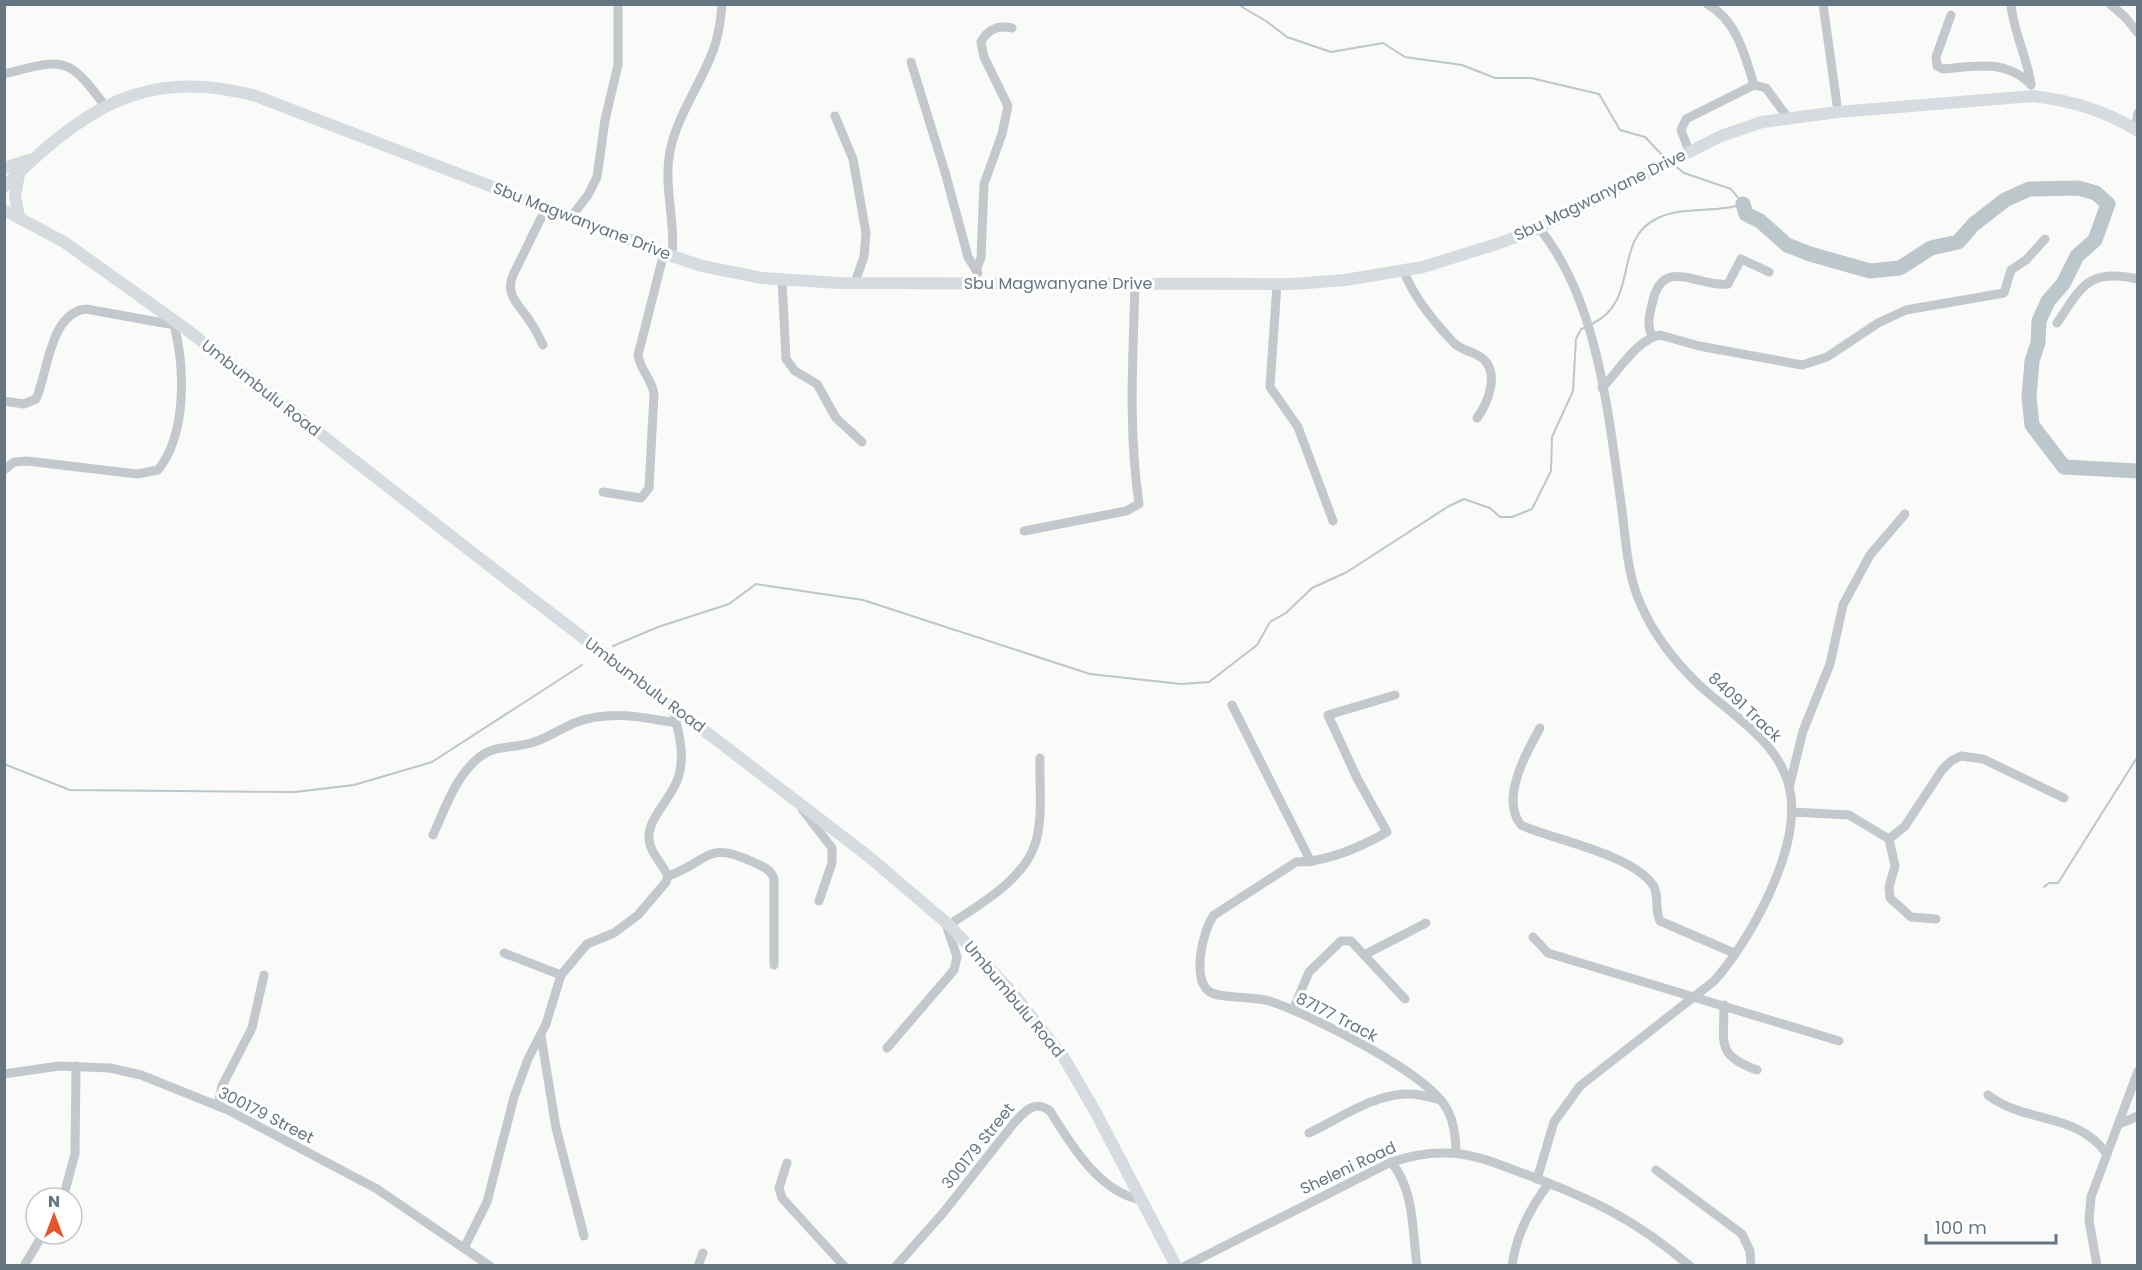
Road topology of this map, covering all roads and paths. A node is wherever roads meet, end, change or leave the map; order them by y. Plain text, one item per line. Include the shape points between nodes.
1 (618, 4) edge
2 (722, 4) edge
3 (1707, 4) edge
4 (1823, 4) edge
5 (2011, 4) edge
6 (2110, 4) edge
7 (1719, 9) edge
8 (1951, 15) dead end
9 (1012, 28) dead end
10 (2138, 33) edge
11 (910, 62) dead end
12 (4, 74) edge
13 (1754, 85) junction
14 (2032, 90) junction
15 (105, 106) junction
16 (1838, 112) junction
17 (2138, 113) edge
18 (835, 116) dead end
19 (1788, 118) junction
20 (2136, 130) edge
21 (1686, 153) junction
22 (33, 159) junction
23 (4, 168) edge
24 (19, 173) junction
25 (4, 187) edge
26 (546, 208) junction
27 (4, 210) edge
28 (19, 216) junction
29 (571, 217) junction
30 (1539, 228) junction
31 (2044, 239) dead end
32 (668, 254) junction
33 (976, 270) junction
34 (1404, 271) junction
35 (1769, 272) dead end
36 (2138, 279) edge
37 (782, 280) junction
38 (855, 282) junction
39 (979, 283) junction
40 (1135, 284) junction
41 (1277, 284) junction
42 (2057, 323) dead end
43 (178, 326) junction
44 (1652, 336) junction
45 (543, 345) dead end
46 (1602, 388) junction
47 (4, 401) edge
48 (1477, 418) dead end
49 (862, 442) dead end
50 (4, 470) edge
51 (603, 492) dead end
52 (1905, 513) dead end
53 (1333, 522) dead end
54 (1024, 531) dead end
55 (1395, 695) dead end
56 (1232, 705) dead end
57 (672, 706) junction
58 (676, 723) junction
59 (1540, 728) dead end
60 (1040, 758) dead end
61 (1790, 784) junction
62 (2064, 798) dead end
63 (796, 800) junction
64 (1792, 812) junction
65 (433, 835) dead end
66 (1889, 838) junction
67 (1311, 862) junction
68 (668, 876) junction
69 (819, 901) dead end
70 (1936, 919) dead end
71 (947, 923) junction
72 (1426, 923) dead end
73 (1533, 937) dead end
74 (504, 953) dead end
75 (1734, 954) junction
76 (1364, 955) junction
77 (774, 965) dead end
78 (264, 975) dead end
79 (561, 975) junction
80 (1695, 996) junction
81 (1405, 999) dead end
82 (1724, 1005) junction
83 (1293, 1010) junction
84 (541, 1036) junction
85 (1839, 1041) dead end
86 (887, 1048) dead end
87 (76, 1066) junction
88 (1757, 1070) dead end
89 (2138, 1071) edge
90 (4, 1074) edge
91 (1988, 1095) dead end
92 (1441, 1100) junction
93 (218, 1106) junction
94 (2138, 1116) edge
95 (2119, 1124) junction
96 (1309, 1133) dead end
97 (1456, 1153) junction
98 (2107, 1154) junction
99 (1391, 1162) junction
100 (787, 1163) dead end
101 (1656, 1170) dead end
102 (1537, 1179) junction
103 (1549, 1183) junction
104 (66, 1186) edge
105 (1142, 1200) junction
106 (584, 1236) dead end
107 (36, 1246) edge
108 (464, 1248) junction
109 (703, 1253) dead end
110 (489, 1265) edge
111 (24, 1266) edge
112 (698, 1266) edge
113 (844, 1266) edge
114 (896, 1266) edge
115 (1176, 1266) edge
116 (1185, 1266) edge
117 (1417, 1266) edge
118 (1512, 1266) edge
119 (1690, 1266) edge
120 (1751, 1266) edge
121 (2097, 1266) edge

1 - 29 street via 618,64 598,171 594,187
2 - 32 street via 715,46 688,100 670,151 667,178 674,233
3 - 7 street
4 - 16 street
5 - 14 street
6 - 10 street
7 - 13 street via 1738,38
8 - 14 street via 1936,57 1939,68 1999,66 2013,71
9 - 33 street via 991,30 981,42 984,57 1008,106 984,184 981,258
11 - 33 street via 968,257
12 - 15 street via 55,63 67,65
13 - 19 street via 1766,88
13 - 21 street via 1686,119 1681,130
14 - 16 main road, Sbu Magwanyane Drive
14 - 20 main road, Sbu Magwanyane Drive via 2084,105
15 - 22 main road, Sbu Magwanyane Drive
15 - 26 main road, Sbu Magwanyane Drive via 154,89 224,87
16 - 19 main road, Sbu Magwanyane Drive
17 - 20 street
18 - 38 street via 853,159 866,233 864,257
19 - 21 main road, Sbu Magwanyane Drive via 1743,128
21 - 30 main road, Sbu Magwanyane Drive
22 - 23 main road
22 - 24 main road, Sbu Magwanyane Drive
24 - 25 main road, Sbu Magwanyane Drive
24 - 28 main road via 15,197
26 - 29 main road, Sbu Magwanyane Drive
26 - 45 street via 510,286 512,298
27 - 28 main road, Umbumbulu Road
28 - 43 main road, Umbumbulu Road via 64,242
29 - 32 main road, Sbu Magwanyane Drive
30 - 34 main road, Sbu Magwanyane Drive via 1462,256
30 - 46 street, 84091 Track via 1567,267
31 - 44 street via 2011,270 2004,293 1906,310 1815,362 1791,364 1668,336
32 - 37 main road, Sbu Magwanyane Drive via 712,268
32 - 51 street via 638,355 654,394 649,488 641,498
33 - 39 street
34 - 41 main road, Sbu Magwanyane Drive via 1346,280
34 - 48 street via 1414,293 1454,343 1487,365 1491,389
35 - 44 street via 1741,259 1728,284 1692,278 1663,280 1657,286 1647,327
36 - 42 street via 2112,274 2090,280
37 - 38 main road, Sbu Magwanyane Drive
37 - 49 street via 786,359 795,371 817,384 836,418
38 - 39 main road, Sbu Magwanyane Drive
39 - 40 main road, Sbu Magwanyane Drive
40 - 41 main road, Sbu Magwanyane Drive
40 - 54 street via 1130,408 1139,504 1115,513
41 - 53 street via 1270,387 1298,427
43 - 47 street via 86,309 74,312 56,337 36,399 24,404
43 - 50 street via 181,401 171,447 158,470 137,474 27,461 14,462
43 - 57 main road, Umbumbulu Road
44 - 46 street
46 - 61 street, 84091 Track via 1628,570 1650,625 1682,667 1774,755
52 - 61 street via 1870,555 1843,605 1830,664 1803,731
55 - 67 street via 1328,715 1387,832
56 - 67 street
57 - 58 street
57 - 63 main road, Umbumbulu Road
58 - 65 street via 641,716 594,717 534,743 492,749 476,759 461,777
58 - 68 street via 680,771 648,834 651,850
59 - 75 street via 1522,766 1512,802 1521,825 1598,851 1645,877 1657,892 1660,921
60 - 71 street via 1035,846 1022,866 984,902
61 - 64 street, 84091 Track
62 - 66 street via 1983,759 1962,756 1950,761 1905,826
63 - 69 street via 832,848 832,863
63 - 71 main road, Umbumbulu Road
64 - 66 street via 1849,815
64 - 75 street, 84091 Track via 1777,878
66 - 70 street via 1895,866 1890,898 1911,917
67 - 83 street, 87177 Track via 1288,866 1214,915 1202,940 1202,980 1206,988 1214,994 1252,997
68 - 77 street via 725,851 769,870 774,879
68 - 79 street via 644,910 614,933 587,944
71 - 86 street via 957,957 954,970
71 - 105 main road, Umbumbulu Road via 1012,992 1064,1058
72 - 76 street
73 - 80 street via 1548,953
74 - 79 street
75 - 80 street, 84091 Track via 1714,981
76 - 81 street
76 - 83 street via 1349,940 1337,943 1309,972
78 - 93 street via 252,1028 222,1086
79 - 84 street
80 - 82 street
80 - 102 street, 84091 Track via 1588,1079 1567,1100 1554,1122
82 - 85 street
82 - 88 street via 1726,1051 1732,1059
83 - 92 street, 87177 Track via 1400,1068
84 - 106 street via 556,1128
84 - 108 street via 514,1097 487,1202
87 - 90 street, 300179 Street
87 - 93 street, 300179 Street via 141,1075
87 - 104 street via 75,1154
89 - 95 street
91 - 98 street via 2012,1109 2039,1114 2085,1132
92 - 96 street via 1418,1094 1397,1095 1374,1101
92 - 97 street, 87177 Track via 1455,1133
93 - 108 street, 300179 Street via 377,1189
94 - 95 street
95 - 98 street
97 - 99 street, Sheleni Road via 1425,1154
97 - 102 street, Sheleni Road via 1483,1158
98 - 121 street via 2089,1208
99 - 116 street, Sheleni Road
99 - 117 street via 1405,1182
100 - 113 street via 780,1179 782,1198
101 - 120 street via 1742,1234 1750,1251
102 - 103 street, Sheleni Road
103 - 118 street via 1526,1218
103 - 119 street, Sheleni Road via 1624,1217
105 - 114 street, 300179 Street via 1125,1197 1110,1186 1086,1161 1050,1111 1035,1106 1014,1123
105 - 115 main road, Umbumbulu Road
107 - 111 street
108 - 110 street, 300179 Street
109 - 112 street

